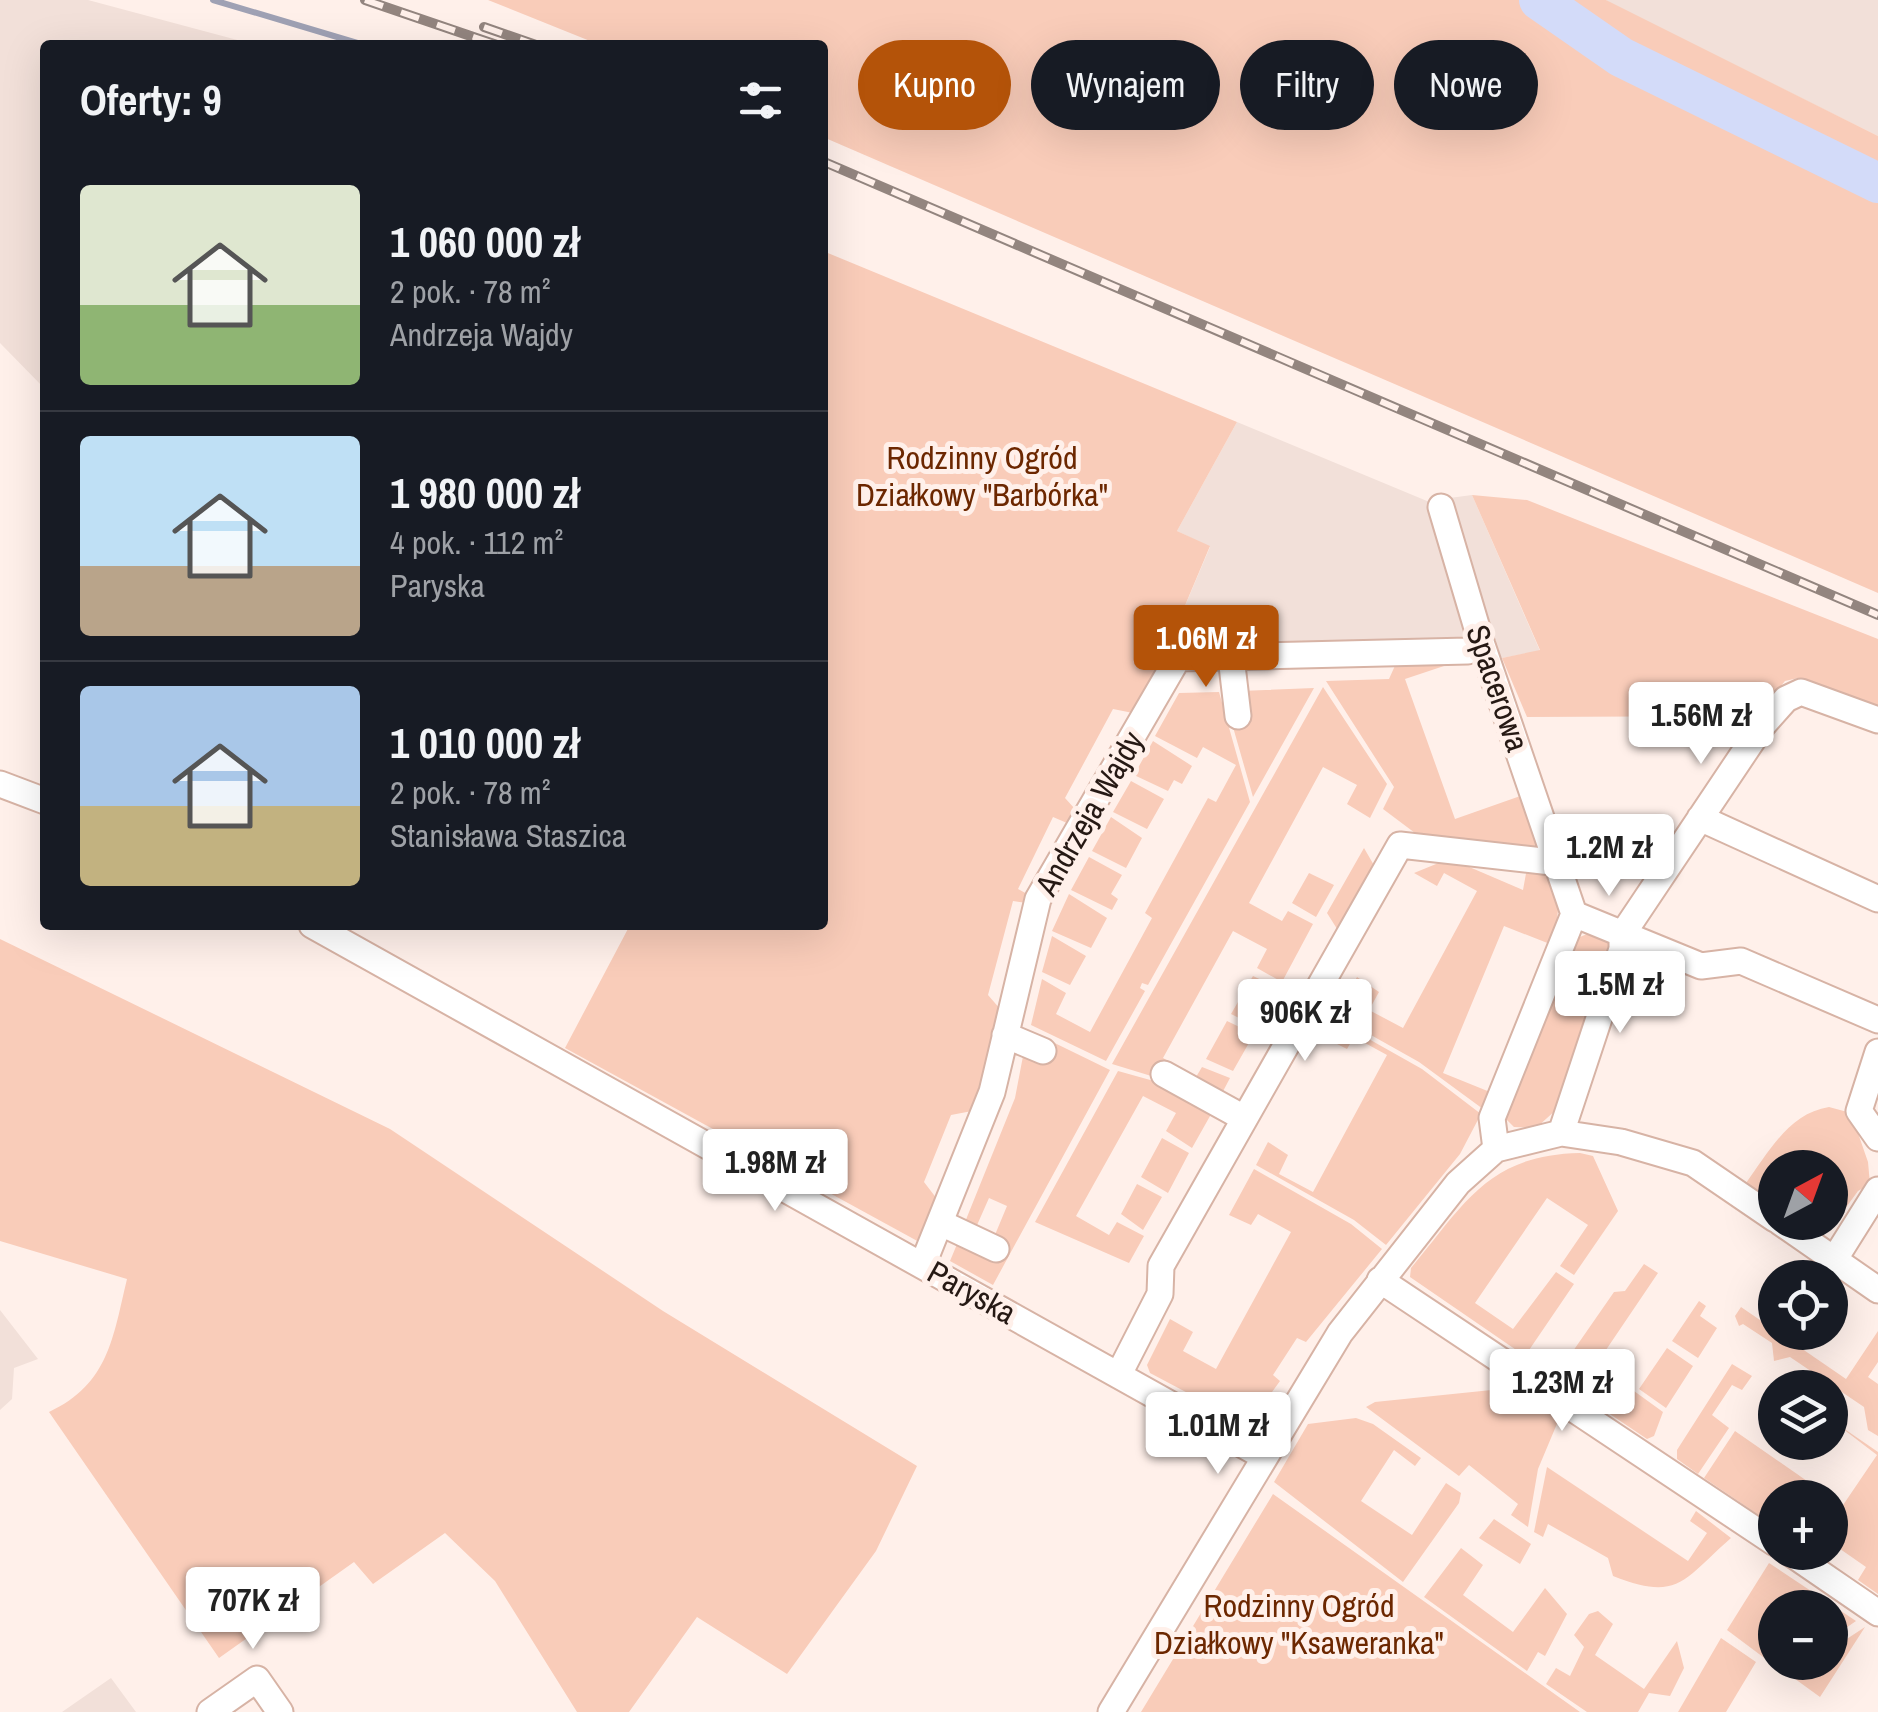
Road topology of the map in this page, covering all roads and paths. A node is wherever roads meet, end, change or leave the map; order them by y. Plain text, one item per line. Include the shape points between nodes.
1 (1441, 507) dead end
2 (1482, 646) junction
3 (1231, 657) junction
4 (1238, 716) dead end
5 (1878, 720) edge
6 (0, 784) edge
7 (40, 799) edge
8 (1700, 818) junction
9 (1560, 863) junction
10 (1878, 899) edge
11 (1574, 914) junction
12 (321, 930) edge
13 (1622, 934) junction
14 (1878, 1020) edge
15 (1005, 1035) junction
16 (1043, 1052) dead end
17 (1878, 1052) edge
18 (1164, 1074) dead end
19 (1242, 1117) junction
20 (1561, 1133) junction
21 (1878, 1138) edge
22 (1496, 1149) junction
23 (1878, 1190) edge
24 (1758, 1208) edge
25 (940, 1224) junction
26 (1805, 1240) edge
27 (996, 1249) dead end
28 (1834, 1260) joint
29 (923, 1264) junction
30 (1848, 1270) edge
31 (1380, 1280) junction
32 (1878, 1290) edge
33 (1119, 1374) junction
34 (1264, 1456) junction
35 (1758, 1531) edge
36 (1816, 1570) edge
37 (1878, 1613) edge
38 (210, 1712) edge
39 (280, 1712) edge
40 (1111, 1712) edge

1 - 2 street, Spacerowa
2 - 3 street, Andrzeja Wajdy
2 - 9 street, Spacerowa
3 - 4 street
3 - 15 street, Andrzeja Wajdy via 1178,658 1038,900
5 - 8 street via 1802,692 1786,699
6 - 7 street
8 - 10 street
8 - 13 street
9 - 11 street, Spacerowa
9 - 19 street via 1400,845
11 - 13 street
11 - 22 street via 1492,1118
12 - 29 street, Paryska
13 - 14 street via 1700,966 1741,962
13 - 20 street
15 - 16 street
15 - 25 street, Andrzeja Wajdy via 992,1092
17 - 21 street via 1859,1111
18 - 19 street
19 - 33 street via 1161,1266 1160,1294
20 - 22 street
20 - 24 street via 1693,1163
22 - 31 street via 1458,1183
23 - 28 street
25 - 27 street
25 - 29 street, Andrzeja Wajdy
26 - 28 street
29 - 33 street, Paryska
30 - 32 street
31 - 34 street
31 - 35 street
33 - 34 street, Paryska
34 - 40 street
36 - 37 street
38 - 39 street via 257,1679

